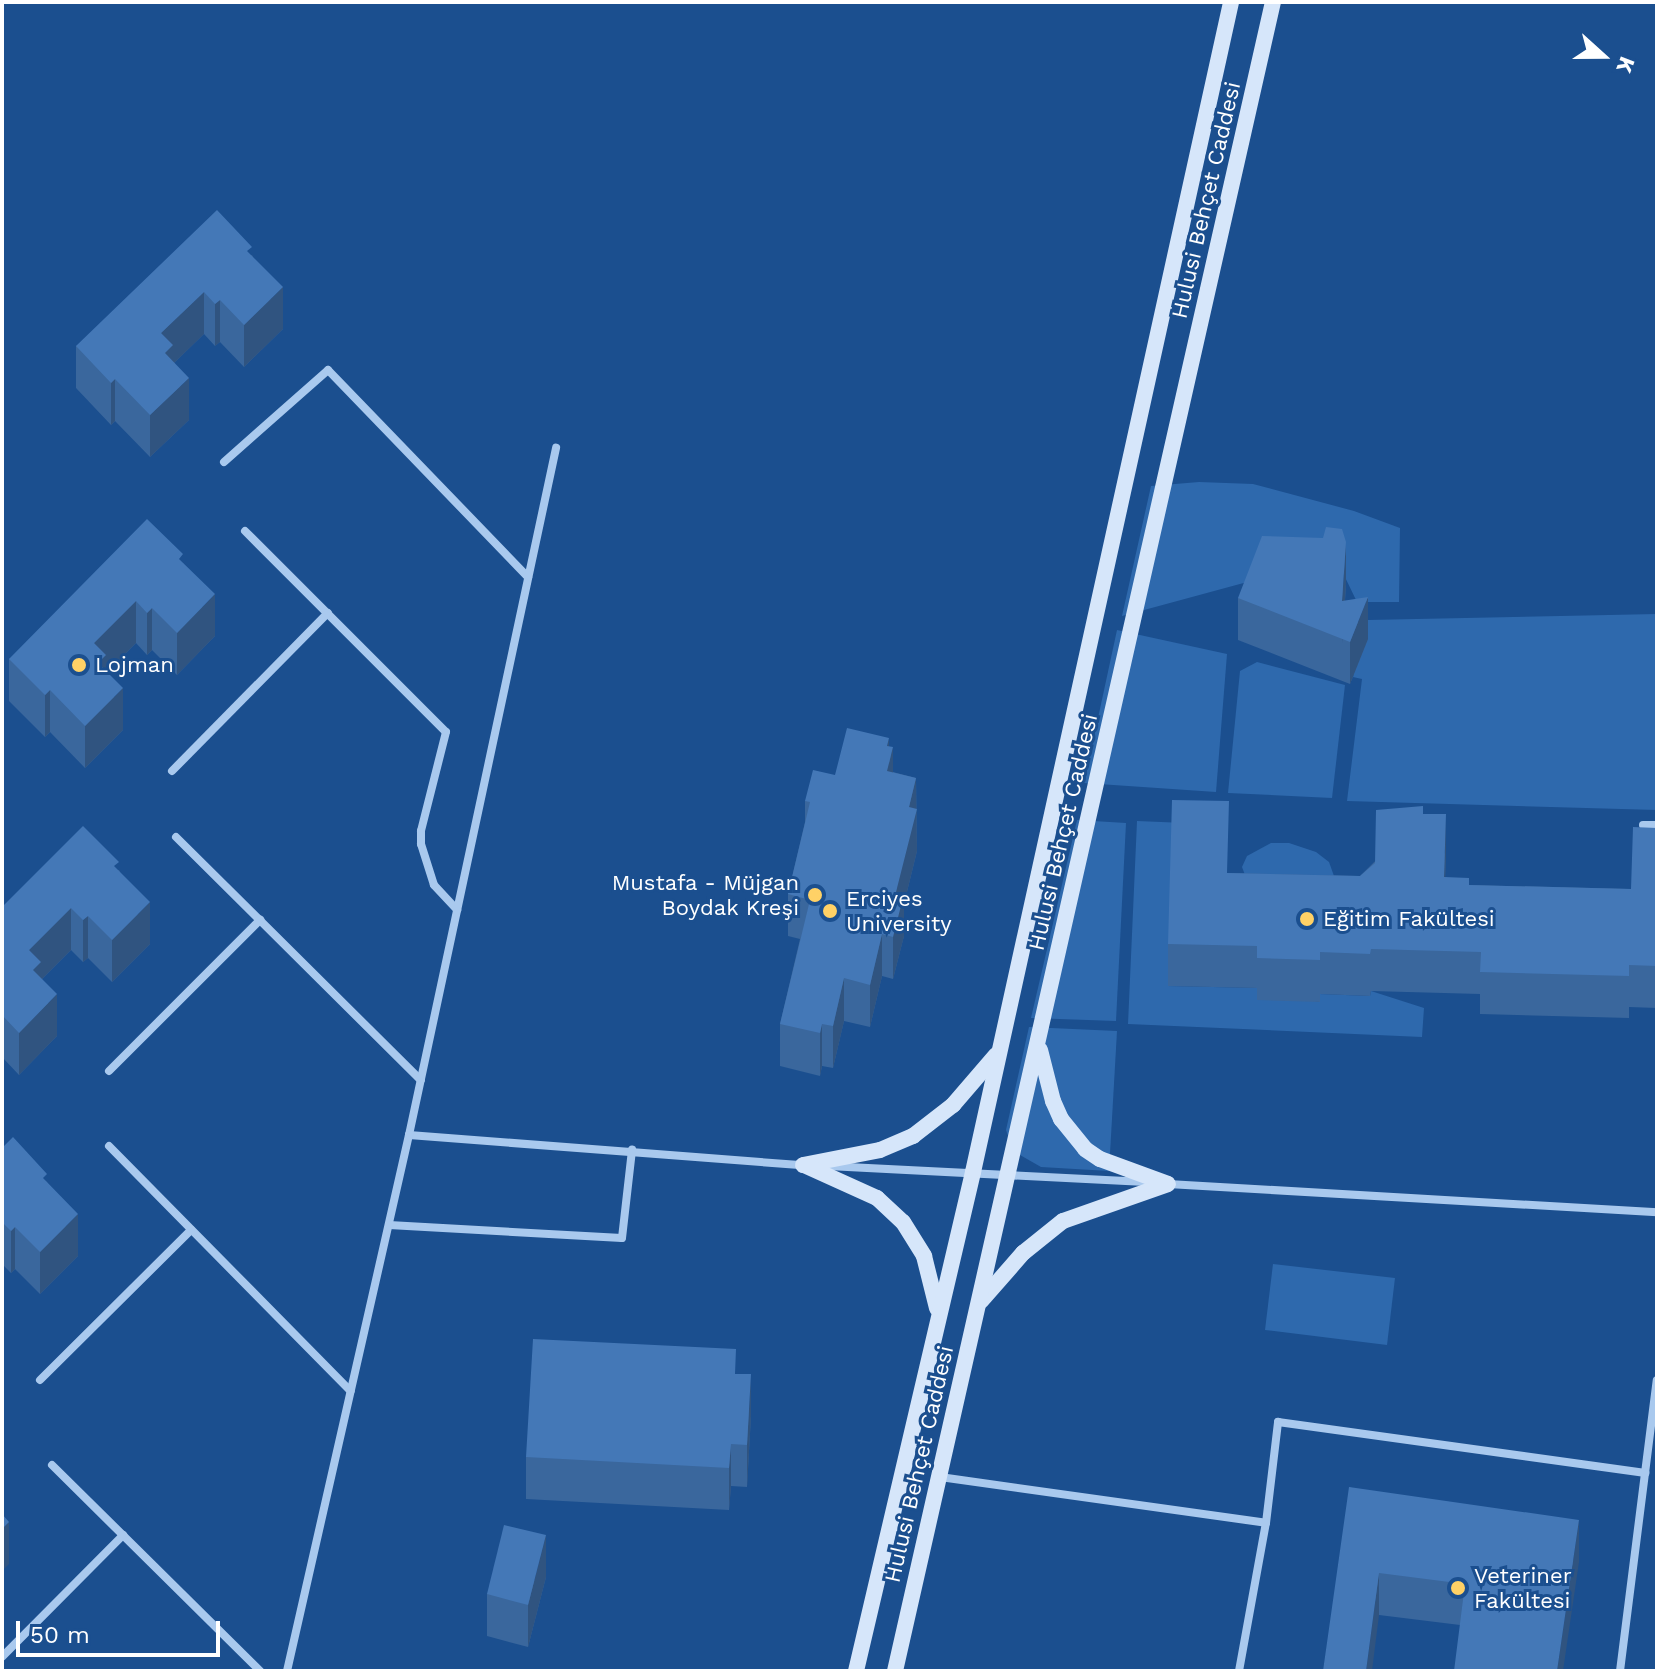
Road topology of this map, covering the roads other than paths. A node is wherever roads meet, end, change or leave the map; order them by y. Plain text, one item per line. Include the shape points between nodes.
1 (1231, 2) edge
2 (1273, 2) edge
3 (556, 448) dead end
4 (224, 462) dead end
5 (245, 531) dead end
6 (528, 577) junction
7 (328, 613) junction
8 (172, 771) dead end
9 (1643, 825) edge
10 (1657, 825) edge
11 (176, 837) dead end
12 (457, 910) junction
13 (260, 920) junction
14 (1039, 1034) junction
15 (999, 1050) junction
16 (109, 1071) dead end
17 (421, 1080) junction
18 (409, 1135) junction
19 (109, 1146) dead end
20 (632, 1150) junction
21 (803, 1165) junction
22 (973, 1172) junction
23 (1007, 1173) junction
24 (1168, 1184) junction
25 (1657, 1212) edge
26 (389, 1225) junction
27 (191, 1230) junction
28 (977, 1307) junction
29 (938, 1316) junction
30 (40, 1380) dead end
31 (1657, 1380) edge
32 (351, 1391) junction
33 (52, 1465) dead end
34 (1645, 1473) junction
35 (939, 1477) junction
36 (1266, 1523) junction
37 (123, 1535) junction
38 (2, 1657) edge
39 (260, 1671) edge
40 (287, 1671) edge
41 (856, 1671) edge
42 (895, 1671) edge
43 (1239, 1671) edge
44 (1620, 1671) edge

1 - 15 street, Hulusi Behçet Caddesi
2 - 14 street, Hulusi Behçet Caddesi
3 - 6 street
4 - 6 street via 328,370
5 - 7 street
6 - 12 street
7 - 8 street
7 - 12 street via 446,732 421,844 434,885
9 - 10 street
11 - 13 street
12 - 17 street
13 - 16 street
13 - 17 street
14 - 23 street, Hulusi Behçet Caddesi
14 - 24 street via 1045,1082 1073,1136 1100,1159
15 - 21 street via 953,1105 913,1136 880,1150
15 - 22 street, Hulusi Behçet Caddesi
17 - 18 street
18 - 20 street
18 - 26 street
19 - 27 street
20 - 21 street
20 - 26 street via 622,1238
21 - 22 street
21 - 29 street via 877,1198 903,1222 924,1256
22 - 23 street
22 - 29 street, Hulusi Behçet Caddesi
23 - 24 street
23 - 28 street, Hulusi Behçet Caddesi
24 - 25 street
24 - 28 street via 1063,1221 1014,1261
26 - 32 street
27 - 30 street
27 - 32 street
28 - 35 street, Hulusi Behçet Caddesi
29 - 41 street, Hulusi Behçet Caddesi
31 - 34 street
32 - 40 street
33 - 37 street
34 - 36 street via 1278,1422
34 - 44 street
35 - 36 street
35 - 42 street, Hulusi Behçet Caddesi
36 - 43 street
37 - 38 street
37 - 39 street

